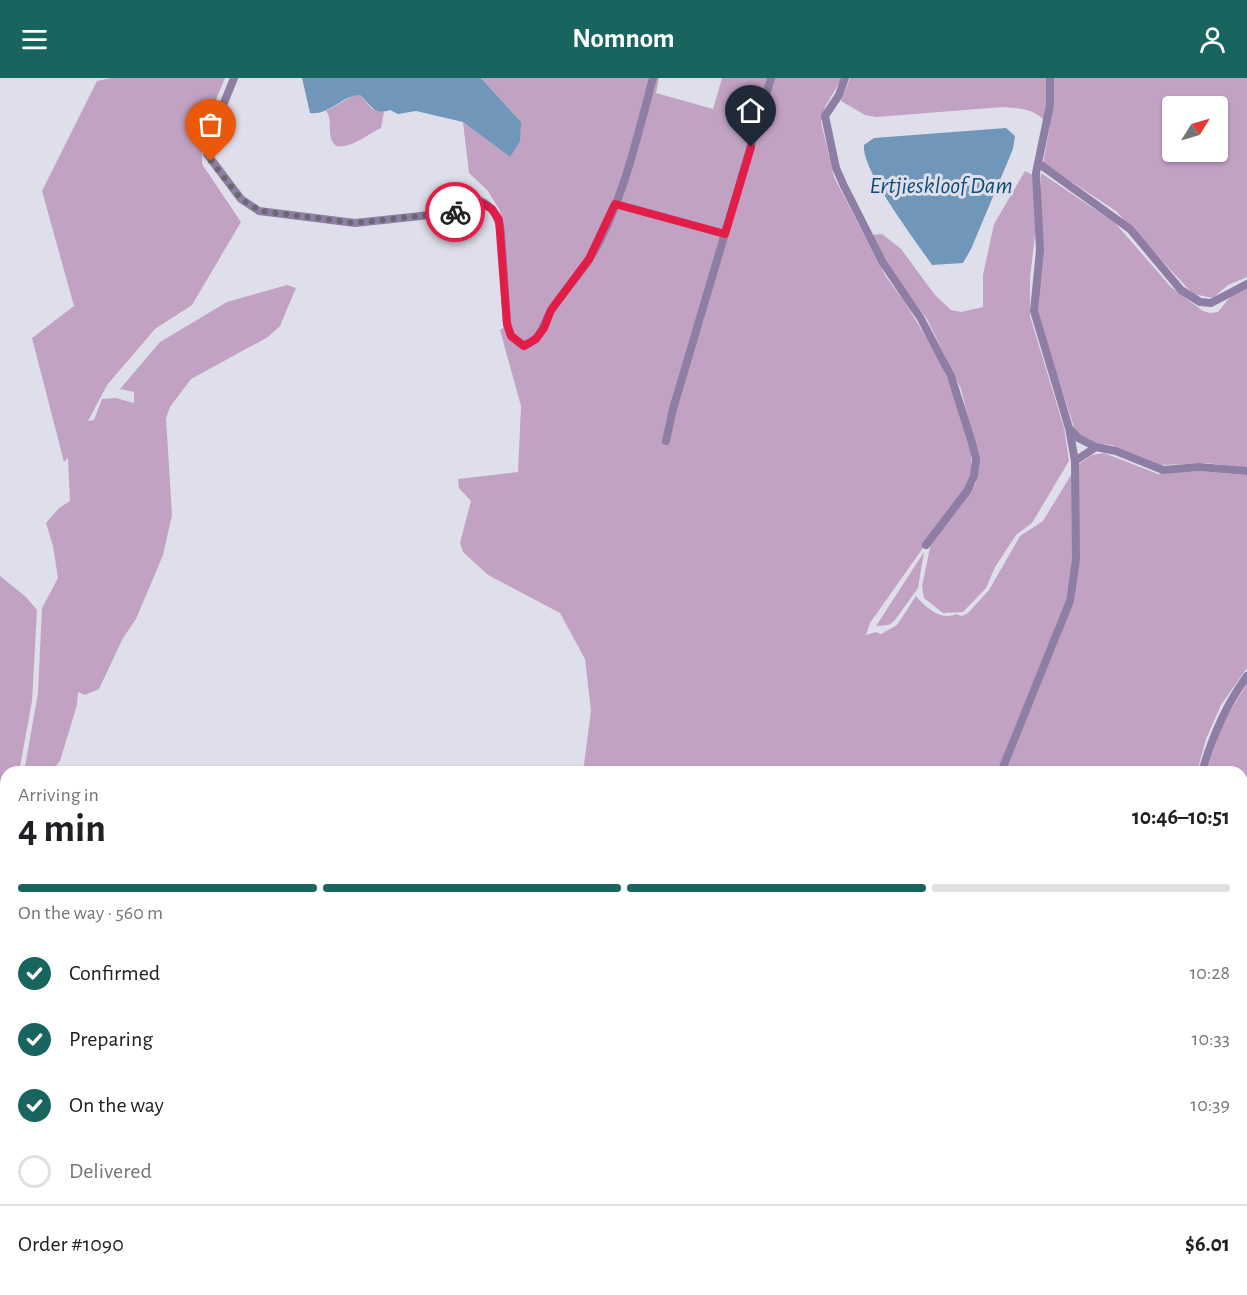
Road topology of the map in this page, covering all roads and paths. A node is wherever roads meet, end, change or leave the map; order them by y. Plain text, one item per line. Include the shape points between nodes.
1 (234, 78) edge
2 (653, 78) edge
3 (771, 78) edge
4 (845, 78) edge
5 (1050, 78) edge
6 (1038, 164) junction
7 (615, 204) junction
8 (725, 234) junction
9 (1247, 284) edge
10 (1069, 428) junction
11 (666, 441) dead end
12 (1096, 447) junction
13 (1076, 461) junction
14 (1247, 471) edge
15 (926, 545) dead end
16 (1247, 676) edge
17 (1003, 766) edge
18 (1204, 766) edge

1 - 7 street via 207,154 241,199 260,211 355,223 459,212 478,201 485,203 495,214 501,231 507,324 511,336 524,346 536,339 551,310 589,259
2 - 7 street
3 - 8 street
4 - 15 street via 825,116 836,168 884,263 920,316 951,376 976,459 967,491
5 - 6 street via 1050,105
6 - 9 street via 1130,229 1193,299 1211,303
6 - 10 street via 1040,250 1034,311
7 - 8 street
8 - 11 street
10 - 12 street
10 - 13 street
12 - 13 street
12 - 14 street via 1163,470 1199,467
13 - 17 street via 1076,560 1070,601
16 - 18 street via 1222,716

